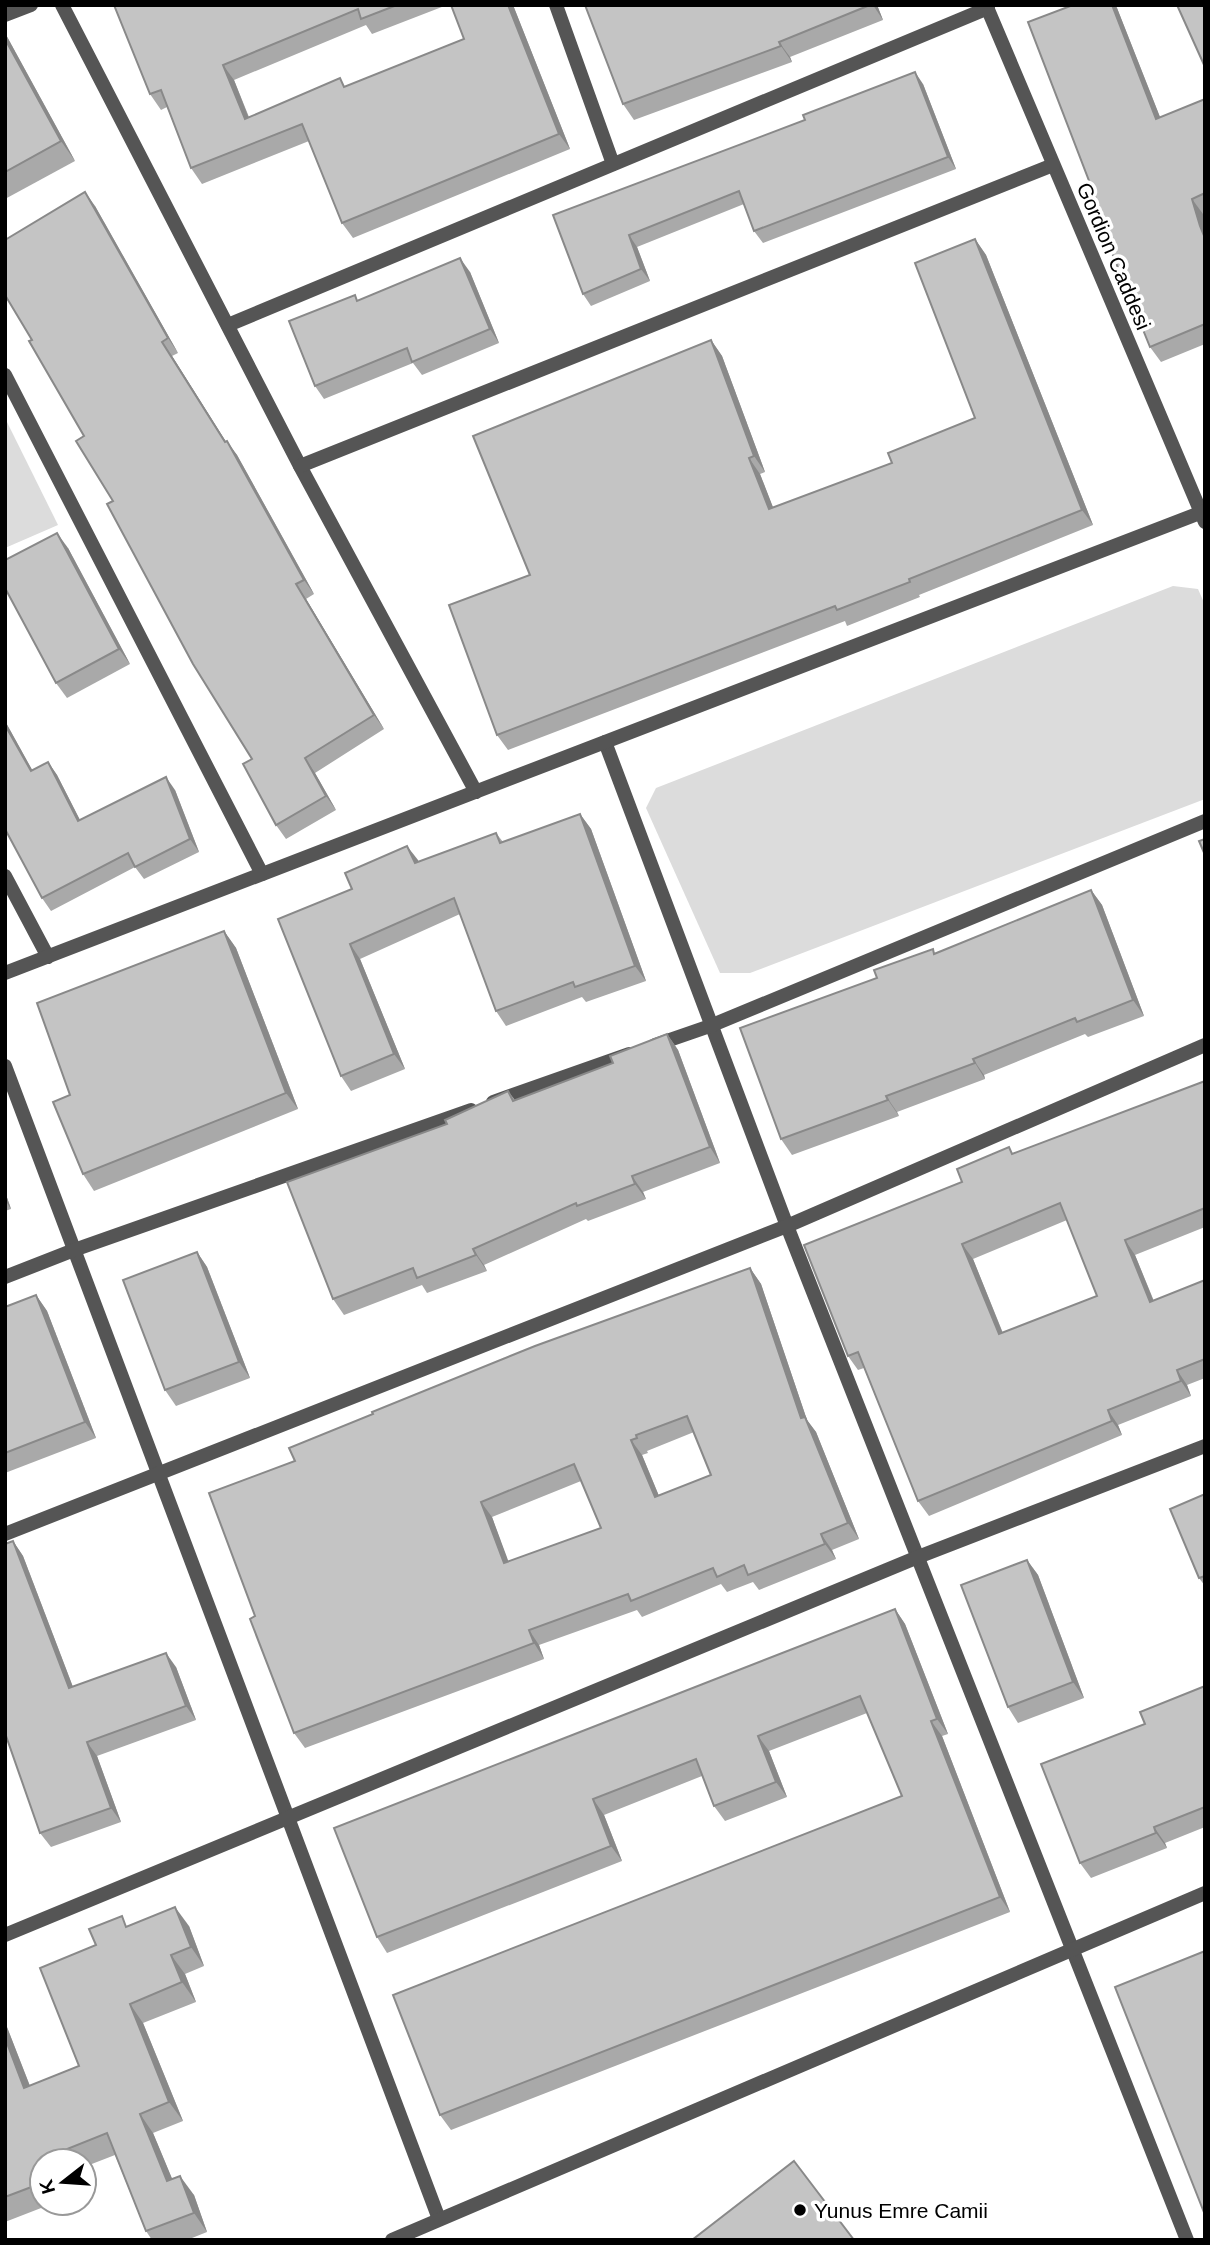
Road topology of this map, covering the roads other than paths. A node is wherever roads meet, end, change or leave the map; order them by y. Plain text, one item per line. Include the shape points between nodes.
1 (31, 5) edge
2 (61, 5) edge
3 (556, 5) edge
4 (987, 7) edge
5 (5, 15) edge
6 (613, 164) junction
7 (1053, 165) junction
8 (228, 325) junction
9 (5, 375) edge
10 (300, 466) junction
11 (1203, 515) edge
12 (606, 742) junction
13 (476, 792) junction
14 (1205, 821) edge
15 (262, 874) junction
16 (5, 876) edge
17 (48, 957) junction
18 (5, 973) edge
19 (710, 1026) junction
20 (1205, 1045) edge
21 (5, 1066) edge
22 (787, 1226) junction
23 (75, 1250) junction
24 (5, 1278) edge
25 (1205, 1446) edge
26 (159, 1474) junction
27 (5, 1534) edge
28 (918, 1557) junction
29 (288, 1818) junction
30 (1205, 1893) edge
31 (5, 1935) edge
32 (1072, 1949) junction
33 (439, 2219) junction
34 (392, 2240) edge
35 (1187, 2240) edge

1 - 5 street
2 - 8 street
3 - 6 street
4 - 6 street
4 - 7 street, Gordion Caddesi
6 - 8 street
7 - 10 street
7 - 11 street, Gordion Caddesi
8 - 10 street
9 - 15 street
10 - 13 street
11 - 12 street
12 - 13 street
12 - 19 street
13 - 15 street
14 - 19 street
15 - 17 street
16 - 17 street
17 - 18 street
19 - 22 street
19 - 23 street
20 - 22 street
21 - 23 street
22 - 26 street
22 - 28 street
23 - 24 street
23 - 26 street
25 - 28 street
26 - 27 street
26 - 29 street
28 - 29 street
28 - 32 street
29 - 31 street
29 - 33 street
30 - 32 street
32 - 33 street
32 - 35 street
33 - 34 street

